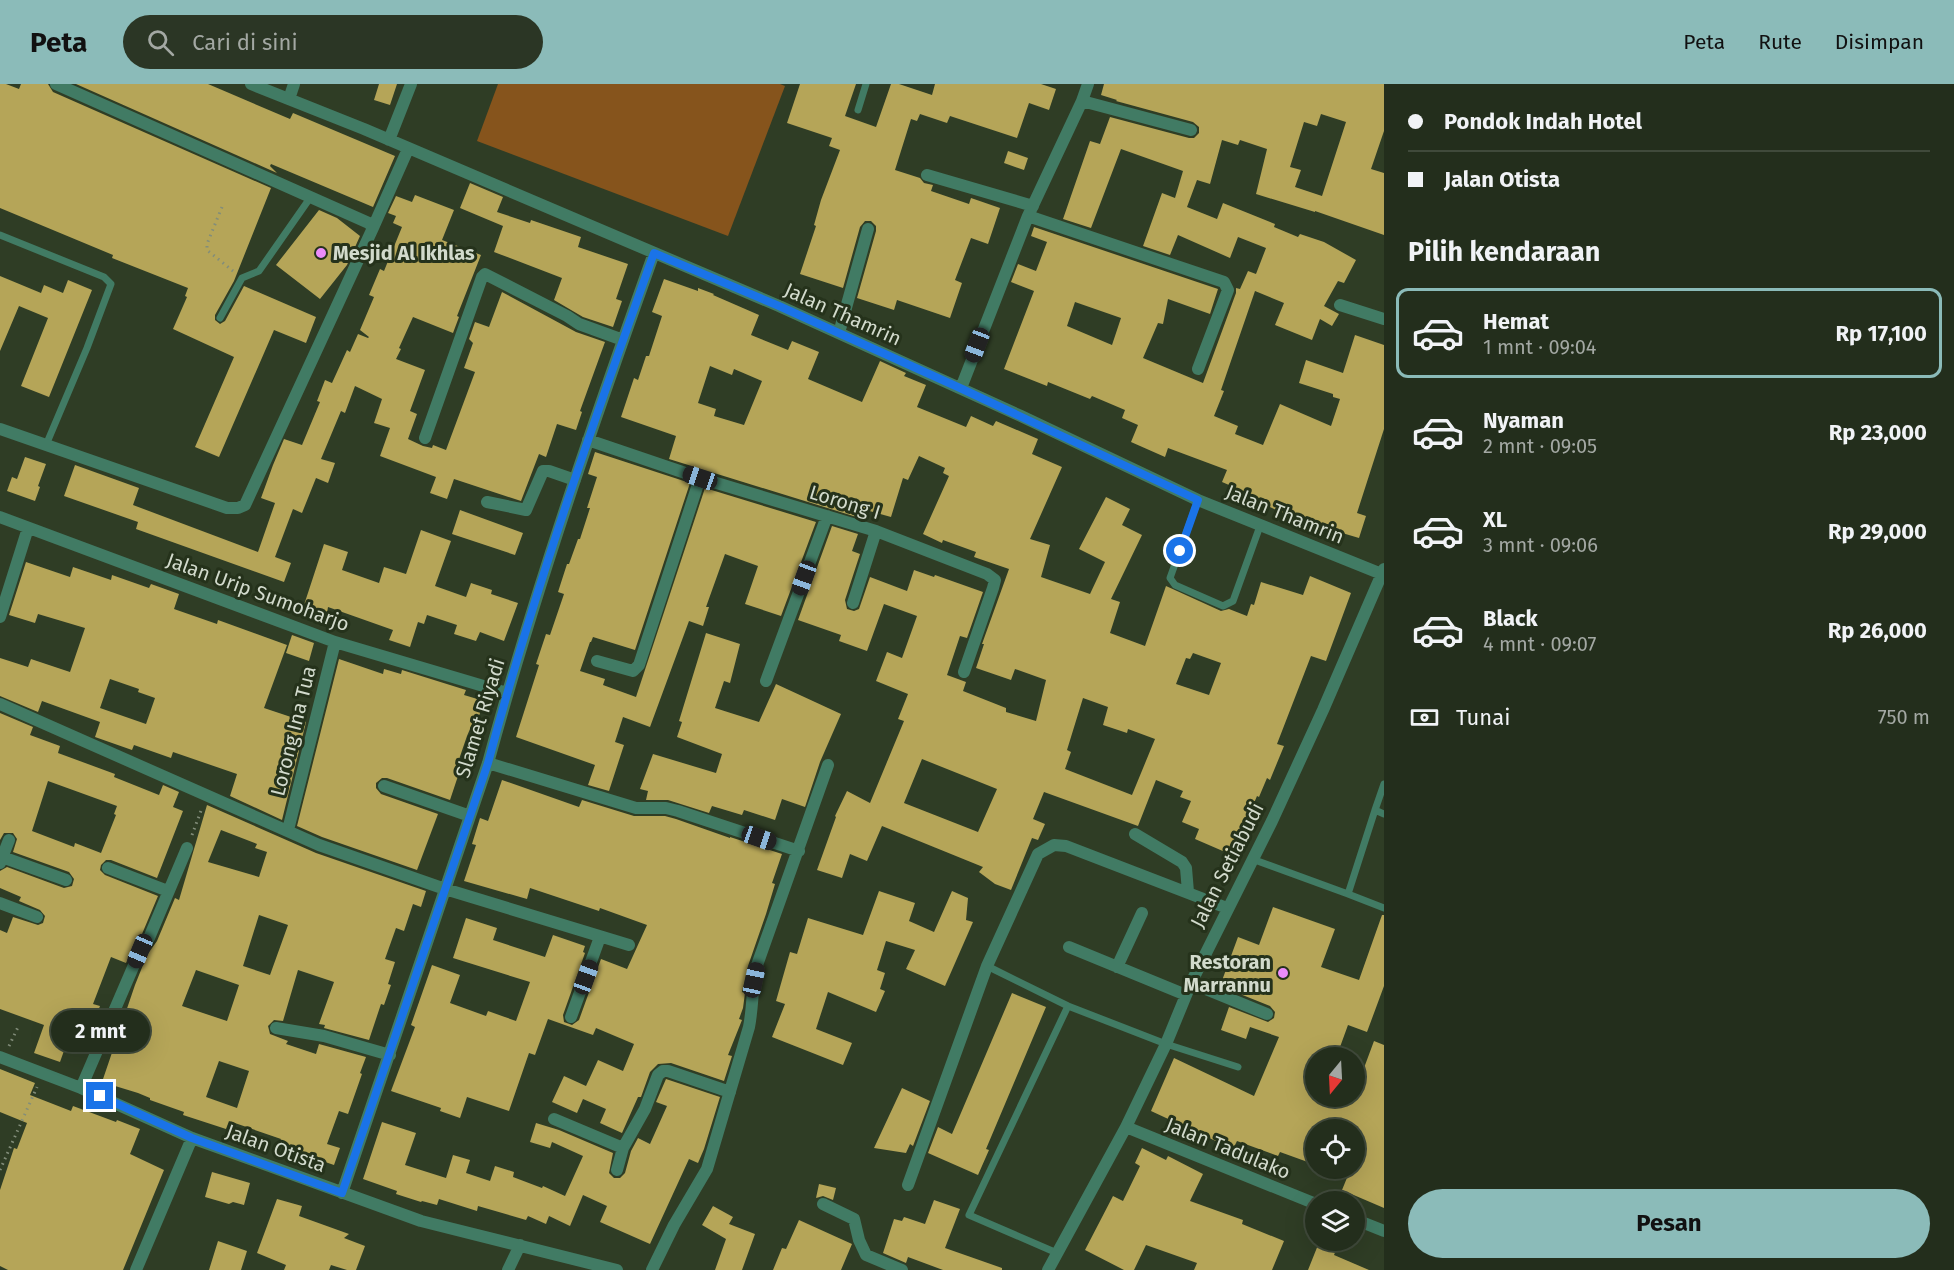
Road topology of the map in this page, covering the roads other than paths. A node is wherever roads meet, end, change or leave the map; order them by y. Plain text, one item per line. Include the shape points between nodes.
1 (56, 84) edge
2 (251, 84) edge
3 (294, 84) edge
4 (411, 84) edge
5 (866, 84) edge
6 (1088, 84) edge
7 (289, 99) junction
8 (1082, 101) junction
9 (858, 110) dead end
10 (1191, 130) dead end
11 (389, 140) junction
12 (408, 149) junction
13 (927, 175) dead end
14 (310, 198) junction
15 (1031, 211) junction
16 (868, 229) dead end
17 (372, 230) junction
18 (0, 234) edge
19 (654, 253) junction
20 (1340, 305) dead end
21 (220, 318) dead end
22 (1384, 319) edge
23 (838, 333) junction
24 (623, 340) junction
25 (1198, 369) dead end
26 (960, 388) junction
27 (0, 429) edge
28 (425, 438) dead end
29 (588, 440) junction
30 (46, 445) junction
31 (700, 478) junction
32 (575, 480) junction
33 (1198, 500) junction
34 (487, 502) dead end
35 (826, 516) junction
36 (0, 518) edge
37 (1260, 526) junction
38 (28, 528) junction
39 (876, 531) junction
40 (1384, 573) edge
41 (853, 603) dead end
42 (0, 617) edge
43 (335, 642) junction
44 (597, 661) dead end
45 (964, 672) dead end
46 (766, 681) dead end
47 (507, 693) junction
48 (0, 704) edge
49 (488, 763) junction
50 (828, 765) dead end
51 (1384, 784) edge
52 (384, 786) dead end
53 (1375, 810) junction
54 (1384, 814) edge
55 (470, 816) junction
56 (288, 830) junction
57 (1135, 834) dead end
58 (9, 840) dead end
59 (187, 848) road end
60 (799, 851) junction
61 (1252, 859) junction
62 (1, 861) edge
63 (108, 868) dead end
64 (66, 880) dead end
65 (445, 890) junction
66 (168, 891) junction
67 (1188, 892) junction
68 (1348, 894) junction
69 (0, 903) edge
70 (1227, 908) junction
71 (1384, 908) edge
72 (1142, 913) dead end
73 (37, 917) dead end
74 (600, 937) junction
75 (629, 945) dead end
76 (1069, 947) dead end
77 (987, 966) junction
78 (1117, 967) junction
79 (1188, 989) junction
80 (1068, 1006) junction
81 (1267, 1014) dead end
82 (571, 1017) dead end
83 (276, 1028) dead end
84 (1166, 1044) junction
85 (390, 1055) junction
86 (1, 1058) edge
87 (1238, 1067) dead end
88 (81, 1088) junction
89 (730, 1092) junction
90 (554, 1119) dead end
91 (1126, 1127) junction
92 (192, 1138) junction
93 (623, 1148) junction
94 (617, 1170) dead end
95 (908, 1185) dead end
96 (342, 1193) junction
97 (1305, 1200) edge
98 (823, 1204) dead end
99 (1365, 1223) edge
100 (1384, 1230) edge
101 (520, 1245) junction
102 (1057, 1253) junction
103 (136, 1270) edge
104 (508, 1270) edge
105 (617, 1270) edge
106 (652, 1270) edge
107 (902, 1270) edge
108 (1048, 1270) edge

1 - 14 street
2 - 7 street, Jalan Thamrin
3 - 7 street
4 - 11 street
5 - 9 lane
6 - 8 street
7 - 11 street, Jalan Thamrin
8 - 10 street
8 - 15 street
11 - 12 street, Jalan Thamrin
12 - 17 street
12 - 19 street, Jalan Thamrin
13 - 15 street
14 - 17 street via 371,224
14 - 21 lane via 259,271 242,278
15 - 25 street via 1224,282 1228,290
15 - 26 street
16 - 23 street
17 - 30 street via 245,505 227,508
18 - 30 lane via 104,277 111,284
19 - 23 street, Jalan Thamrin
19 - 24 street, Slamet Riyadi
20 - 22 street
23 - 26 street, Jalan Thamrin
24 - 28 street via 579,324 485,274
24 - 29 street, Slamet Riyadi
26 - 33 street, Jalan Thamrin
27 - 30 street
29 - 31 street, Lorong I
29 - 32 street, Slamet Riyadi
31 - 35 street, Lorong I
31 - 44 street via 639,665 633,671
32 - 34 street via 543,471 526,510
32 - 47 street, Slamet Riyadi
33 - 37 street, Jalan Thamrin
33 - 37 lane via 1170,578 1174,585 1223,606 1233,601
35 - 39 street, Lorong I
35 - 46 street
36 - 38 street, Jalan Urip Sumoharjo
37 - 40 street, Jalan Thamrin
38 - 42 street
38 - 43 street, Jalan Urip Sumoharjo
39 - 41 street
39 - 45 street, Lorong I via 995,580
40 - 61 street, Jalan Setiabudi
43 - 47 street, Jalan Urip Sumoharjo
43 - 56 street, Lorong Ina Tua
47 - 49 street, Slamet Riyadi
48 - 56 street
49 - 55 street, Slamet Riyadi
49 - 60 street via 636,808 678,811
50 - 60 street
51 - 53 lane
52 - 55 street
53 - 54 lane
53 - 68 lane
55 - 65 street, Slamet Riyadi
56 - 65 street
57 - 67 street via 1182,862
58 - 62 street
59 - 66 street
60 - 89 street via 756,968 753,1010
61 - 68 lane
61 - 70 street, Jalan Setiabudi
62 - 64 street
63 - 66 street
65 - 74 street
65 - 85 street, Slamet Riyadi
66 - 88 street
67 - 70 street
67 - 77 street via 1066,846 1053,845 1038,855
68 - 71 lane
69 - 73 street
70 - 79 street, Jalan Setiabudi
72 - 78 street
74 - 75 street
74 - 82 street
76 - 78 street
77 - 80 lane
77 - 95 street
78 - 79 street
79 - 81 street
79 - 84 street, Jalan Setiabudi
80 - 84 lane
80 - 102 lane via 969,1215
83 - 85 street via 324,1036
84 - 87 lane
84 - 91 street, Jalan Setiabudi
85 - 96 street, Slamet Riyadi
86 - 88 street, Jalan Otista
88 - 92 street, Jalan Otista
89 - 93 street via 663,1071
89 - 106 street via 707,1168
90 - 93 street
91 - 97 street, Jalan Tadulako
91 - 102 street, Jalan Setiabudi
92 - 96 street, Jalan Otista
92 - 103 street
93 - 94 street
96 - 101 street, Jalan Otista via 421,1221
98 - 107 street via 854,1219 867,1256
99 - 100 street
101 - 104 street
101 - 105 street, Jalan Otista
102 - 108 street, Jalan Setiabudi

